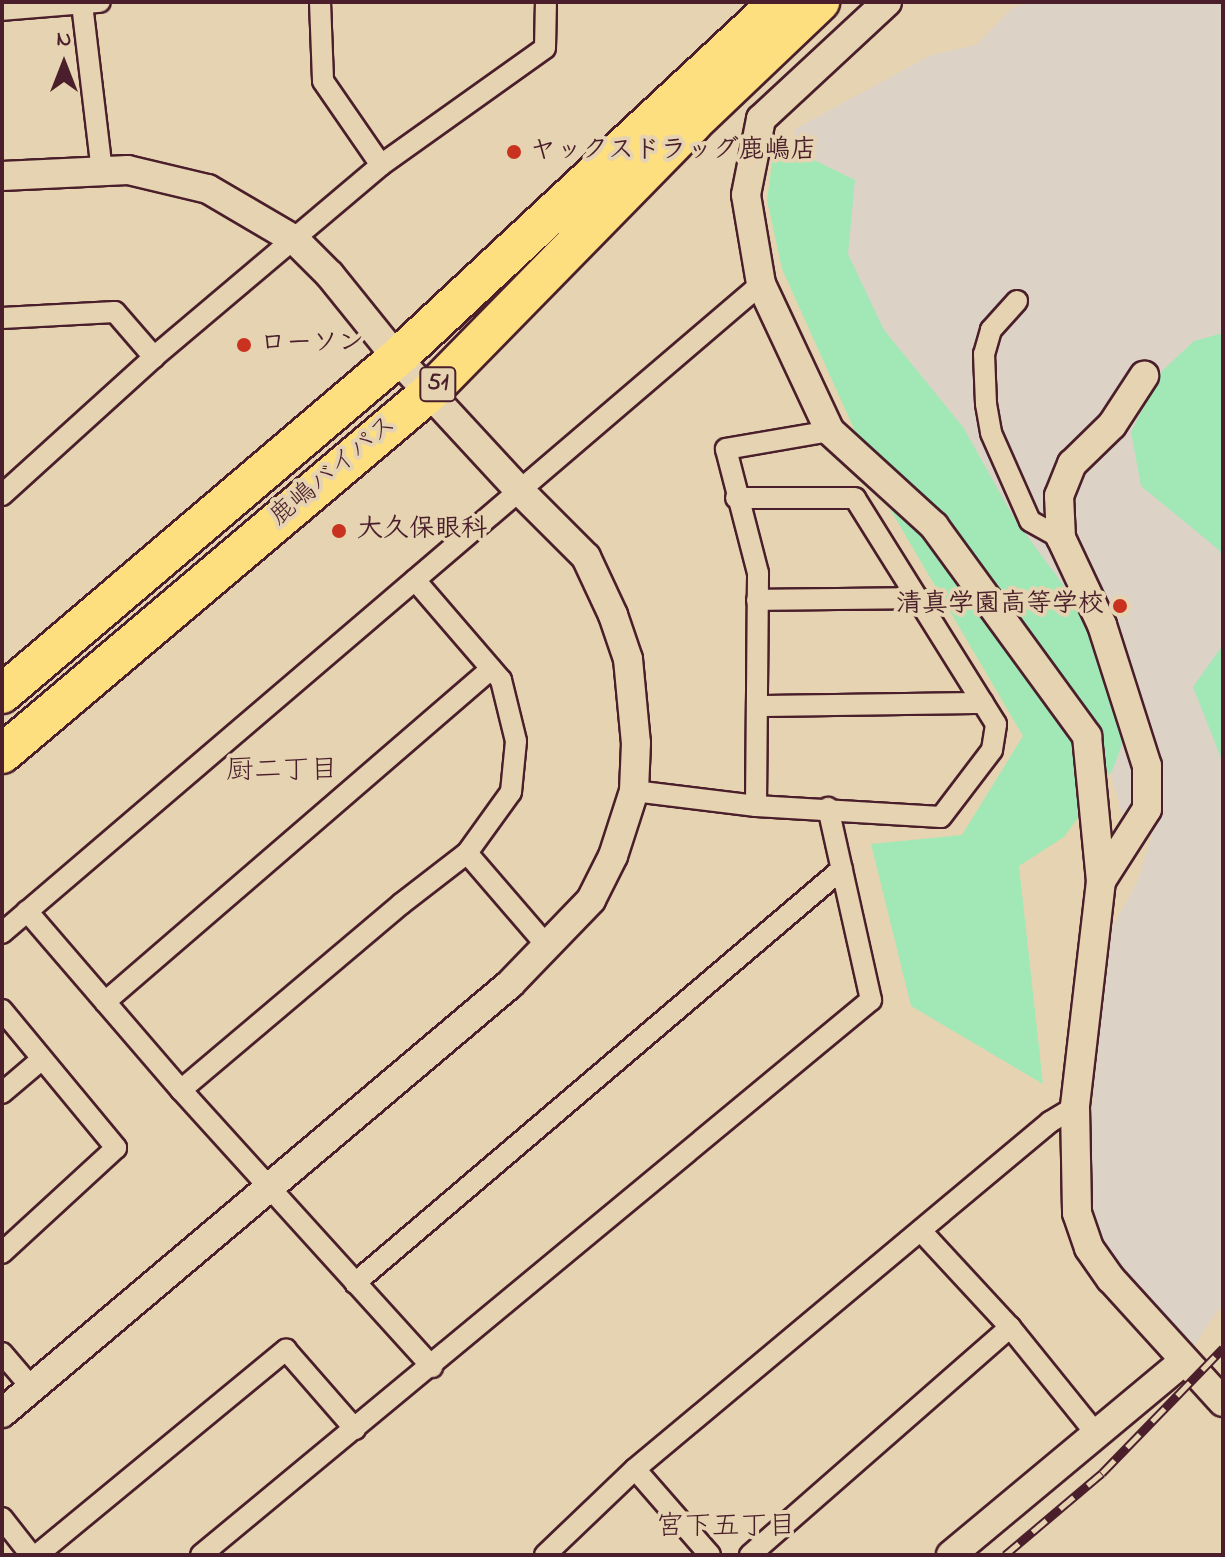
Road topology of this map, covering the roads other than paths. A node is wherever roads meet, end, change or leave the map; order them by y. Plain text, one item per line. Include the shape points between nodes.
1 (320, 2) edge
2 (546, 2) edge
3 (779, 2) edge
4 (820, 2) edge
5 (887, 2) edge
6 (91, 3) edge
7 (2, 10) edge
8 (381, 165) junction
9 (102, 171) junction
10 (2, 176) edge
11 (295, 240) junction
12 (761, 284) junction
13 (1017, 301) dead end
14 (2, 318) edge
15 (154, 357) junction
16 (397, 358) junction
17 (1144, 376) dead end
18 (430, 392) junction
19 (830, 431) junction
20 (518, 489) junction
21 (2, 495) edge
22 (736, 498) junction
23 (1061, 538) junction
24 (415, 580) junction
25 (918, 598) junction
26 (757, 600) junction
27 (491, 669) junction
28 (2, 694) edge
29 (983, 703) junction
30 (757, 706) junction
31 (10, 748) edge
32 (634, 791) junction
33 (756, 806) junction
34 (828, 808) junction
35 (467, 853) junction
36 (842, 869) junction
37 (1101, 881) junction
38 (27, 911) junction
39 (2, 933) edge
40 (547, 946) junction
41 (105, 1002) junction
42 (2, 1010) edge
43 (42, 1059) junction
44 (181, 1090) junction
45 (2, 1093) edge
46 (1075, 1107) junction
47 (269, 1187) junction
48 (921, 1231) junction
49 (2, 1253) edge
50 (355, 1283) junction
51 (1010, 1327) junction
52 (2, 1353) edge
53 (1183, 1362) junction
54 (432, 1367) junction
55 (32, 1388) junction
56 (1223, 1402) edge
57 (2, 1413) edge
58 (355, 1429) junction
59 (1097, 1435) junction
60 (635, 1469) junction
61 (2, 1518) edge
62 (34, 1555) edge
63 (201, 1555) edge
64 (545, 1555) edge
65 (710, 1555) edge
66 (750, 1555) edge
67 (951, 1555) edge

1 - 8 street via 323,81
2 - 8 street via 545,48
3 - 16 highway, 鹿嶋バイパス / 51
4 - 18 highway, 鹿嶋バイパス / 51 via 692,124
5 - 12 street via 761,119 746,195
6 - 7 street
6 - 9 street
8 - 11 street
9 - 10 street
9 - 11 street via 128,170 208,189
11 - 15 street
11 - 16 street
12 - 19 street
12 - 20 street
13 - 23 street via 991,330 984,354 991,433 1030,521
14 - 15 street via 115,312
15 - 21 street
16 - 18 street
16 - 28 highway, 鹿嶋バイパス / 51
17 - 23 street via 1112,425 1072,464 1059,496
18 - 20 street
18 - 31 highway, 鹿嶋バイパス / 51
19 - 22 street via 726,449
19 - 37 street via 934,526 1087,736
20 - 24 street
20 - 32 street via 586,557 613,615 628,659 636,743
22 - 25 street via 855,498
22 - 26 street via 758,573
23 - 37 street via 1102,625 1147,766 1147,809
24 - 27 street
24 - 38 street
25 - 26 street
25 - 29 street
26 - 30 street
27 - 35 street via 501,680 516,741 511,792
27 - 41 street
29 - 30 street
29 - 34 street via 996,724 992,750 941,817
30 - 33 street
32 - 33 street
32 - 40 street via 613,856 591,900
33 - 34 street
34 - 36 street
35 - 40 street
35 - 44 street
36 - 50 street
36 - 54 street via 871,1000
37 - 46 street
38 - 39 street
38 - 41 street
40 - 47 street via 510,984
41 - 44 street
42 - 43 street
43 - 45 street
43 - 49 street via 116,1148
44 - 47 street
46 - 48 street
46 - 53 street via 1077,1213 1089,1248
47 - 50 street
47 - 55 street
48 - 51 street
48 - 60 street
50 - 54 street
51 - 59 street
51 - 66 street
52 - 55 street
53 - 56 street
53 - 59 street
54 - 58 street
55 - 57 street
58 - 62 street via 286,1350
58 - 63 street
59 - 67 street
60 - 64 street
60 - 65 street
61 - 62 street

